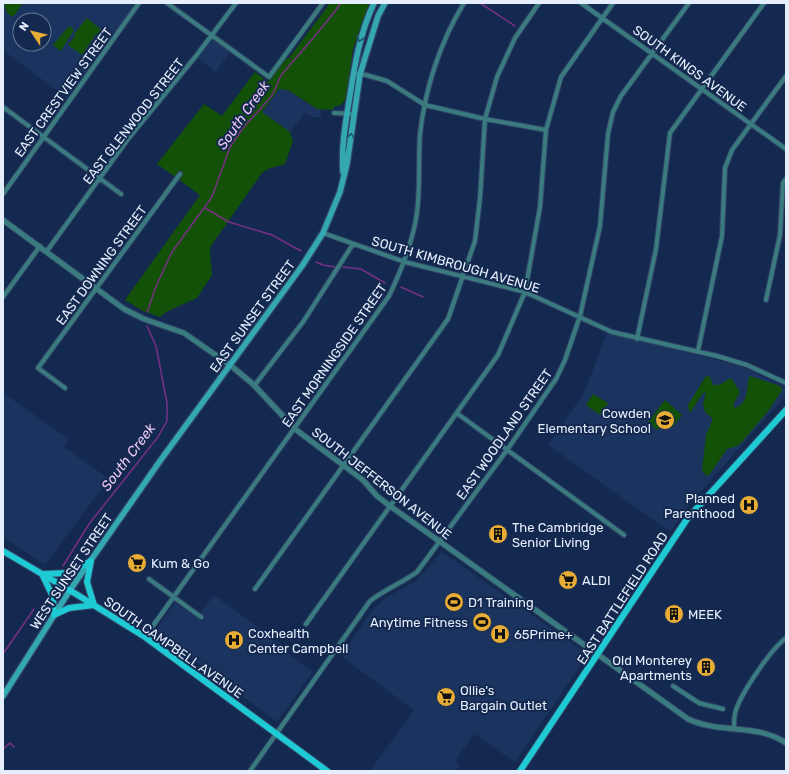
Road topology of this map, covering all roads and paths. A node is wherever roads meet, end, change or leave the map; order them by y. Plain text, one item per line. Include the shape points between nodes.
1 (139, 3) edge
2 (167, 3) edge
3 (236, 3) edge
4 (323, 3) edge
5 (374, 3) edge
6 (385, 3) edge
7 (464, 3) edge
8 (539, 3) edge
9 (581, 3) edge
10 (614, 3) edge
11 (689, 3) edge
12 (764, 3) edge
13 (603, 18) junction
14 (212, 35) junction
15 (653, 53) junction
16 (353, 74) junction
17 (360, 74) junction
18 (786, 76) edge
19 (702, 88) junction
20 (425, 104) junction
21 (3, 107) edge
22 (334, 113) dead end
23 (347, 113) junction
24 (355, 114) junction
25 (484, 119) junction
26 (751, 124) junction
27 (546, 130) junction
28 (43, 136) junction
29 (786, 149) edge
30 (180, 174) dead end
31 (343, 174) junction
32 (99, 178) junction
33 (786, 178) edge
34 (3, 194) edge
35 (121, 194) dead end
36 (3, 220) edge
37 (323, 233) junction
38 (780, 235) junction
39 (786, 235) edge
40 (353, 244) junction
41 (40, 246) junction
42 (47, 252) junction
43 (405, 262) junction
44 (464, 277) junction
45 (96, 289) junction
46 (525, 292) junction
47 (3, 297) edge
48 (766, 300) dead end
49 (580, 316) junction
50 (637, 339) junction
51 (698, 351) junction
52 (230, 366) junction
53 (786, 383) edge
54 (254, 386) junction
55 (65, 388) dead end
56 (786, 410) edge
57 (458, 414) junction
58 (295, 429) junction
59 (507, 450) junction
60 (160, 461) joint
61 (344, 466) junction
62 (390, 506) junction
63 (624, 535) dead end
64 (440, 542) junction
65 (3, 551) edge
66 (91, 560) junction
67 (42, 574) junction
68 (148, 579) dead end
69 (255, 589) dead end
70 (70, 590) junction
71 (174, 598) junction
72 (94, 605) junction
73 (54, 615) junction
74 (201, 617) dead end
75 (306, 624) dead end
76 (145, 637) junction
77 (786, 638) edge
78 (599, 654) junction
79 (673, 686) dead end
80 (3, 696) edge
81 (723, 709) dead end
82 (734, 728) junction
83 (277, 733) junction
84 (786, 743) edge
85 (250, 771) edge
86 (327, 771) edge
87 (520, 771) edge

1 - 28 street, EAST CRESTVIEW STREET
2 - 14 street
3 - 14 street, EAST GLENWOOD STREET
4 - 14 street via 269,77
5 -> 16 main road, EAST SUNSET STREET via 357,50
6 - 17 main road, EAST SUNSET STREET
7 - 20 street, EAST MORNINGSIDE STREET via 439,55
8 - 25 street via 515,38 501,65
9 - 13 street, SOUTH KINGS AVENUE
10 - 13 street
11 - 15 street, EAST WOODLAND STREET
12 - 19 street
13 - 15 street, SOUTH KINGS AVENUE
13 - 27 street via 561,76
14 - 32 street, EAST GLENWOOD STREET
15 - 19 street, SOUTH KINGS AVENUE
15 - 49 street, EAST WOODLAND STREET via 621,96 613,112 605,153 600,226
16 - 17 street
16 - 23 main road, EAST SUNSET STREET
17 - 20 street via 387,81
17 - 24 main road, EAST SUNSET STREET
18 - 26 street
19 - 26 street, SOUTH KINGS AVENUE
19 - 50 street via 670,133 656,249
20 - 25 street
20 - 43 street, EAST MORNINGSIDE STREET via 420,135 419,198
21 - 28 street
22 - 23 street
23 - 24 street
23 - 31 main road, EAST SUNSET STREET via 342,158
31 -> 24 main road, EAST SUNSET STREET
25 - 27 street
25 - 44 street via 475,241
26 - 29 street, SOUTH KINGS AVENUE
26 - 51 street via 732,150 726,164 722,236
27 - 46 street via 540,207
28 - 32 street
28 - 34 street, EAST CRESTVIEW STREET
30 - 45 street, EAST DOWNING STREET
31 - 37 main road, EAST SUNSET STREET via 340,192
32 - 35 street
32 - 42 street, EAST GLENWOOD STREET
33 - 38 street via 783,183
36 - 41 street, SOUTH JEFFERSON AVENUE
37 - 40 street, SOUTH KIMBROUGH AVENUE
37 - 52 main road, EAST SUNSET STREET
38 - 39 street
38 - 48 street
40 - 43 street, SOUTH KIMBROUGH AVENUE
40 - 54 street via 303,322
41 - 42 street, SOUTH JEFFERSON AVENUE
41 - 47 street
42 - 45 street, SOUTH JEFFERSON AVENUE
43 - 44 street, SOUTH KIMBROUGH AVENUE
43 - 58 street, EAST MORNINGSIDE STREET via 378,313
44 - 46 street, SOUTH KIMBROUGH AVENUE
44 - 61 street via 441,331
45 - 52 street, SOUTH JEFFERSON AVENUE via 130,313 184,334
45 - 55 street, EAST DOWNING STREET via 38,368
46 - 49 street, SOUTH KIMBROUGH AVENUE
46 - 57 street via 498,355
49 - 50 street, SOUTH KIMBROUGH AVENUE via 612,332
49 - 59 street, EAST WOODLAND STREET via 556,379
50 - 51 street, SOUTH KIMBROUGH AVENUE
51 - 53 street, SOUTH KIMBROUGH AVENUE via 747,365
52 - 54 street, SOUTH JEFFERSON AVENUE
52 - 60 main road, EAST SUNSET STREET
54 - 58 street, SOUTH JEFFERSON AVENUE
56 - 78 main road, EAST BATTLEFIELD ROAD via 687,519
57 - 59 street
57 - 62 street
58 - 61 street, SOUTH JEFFERSON AVENUE
58 - 71 street, EAST MORNINGSIDE STREET
59 - 63 street
59 - 64 street, EAST WOODLAND STREET
60 - 66 main road, WEST SUNSET STREET
61 - 62 street, SOUTH JEFFERSON AVENUE
61 - 69 street
62 - 64 street, SOUTH JEFFERSON AVENUE
62 - 75 street
64 - 78 street, SOUTH JEFFERSON AVENUE
64 - 83 street, EAST WOODLAND STREET via 417,572 370,601
65 - 67 main road, SOUTH CAMPBELL AVENUE
66 - 67 main road via 69,573
66 - 70 main road, WEST SUNSET STREET
66 - 72 main road via 87,582
67 - 70 main road, SOUTH CAMPBELL AVENUE
67 - 73 main road via 53,597
68 - 71 street
70 - 72 main road, SOUTH CAMPBELL AVENUE
70 - 73 main road, WEST SUNSET STREET
71 - 74 street
71 - 76 street, EAST MORNINGSIDE STREET
72 - 73 main road via 77,606
72 - 76 main road, SOUTH CAMPBELL AVENUE
73 - 80 main road, WEST SUNSET STREET
76 - 83 main road, SOUTH CAMPBELL AVENUE
77 - 82 street via 775,648 743,695 736,711
78 - 82 street, SOUTH JEFFERSON AVENUE via 688,719 697,723
78 - 87 main road, EAST BATTLEFIELD ROAD
79 - 81 street via 699,703
82 - 84 street, SOUTH JEFFERSON AVENUE via 767,733
83 - 85 street, EAST WOODLAND STREET
83 - 86 main road, SOUTH CAMPBELL AVENUE

